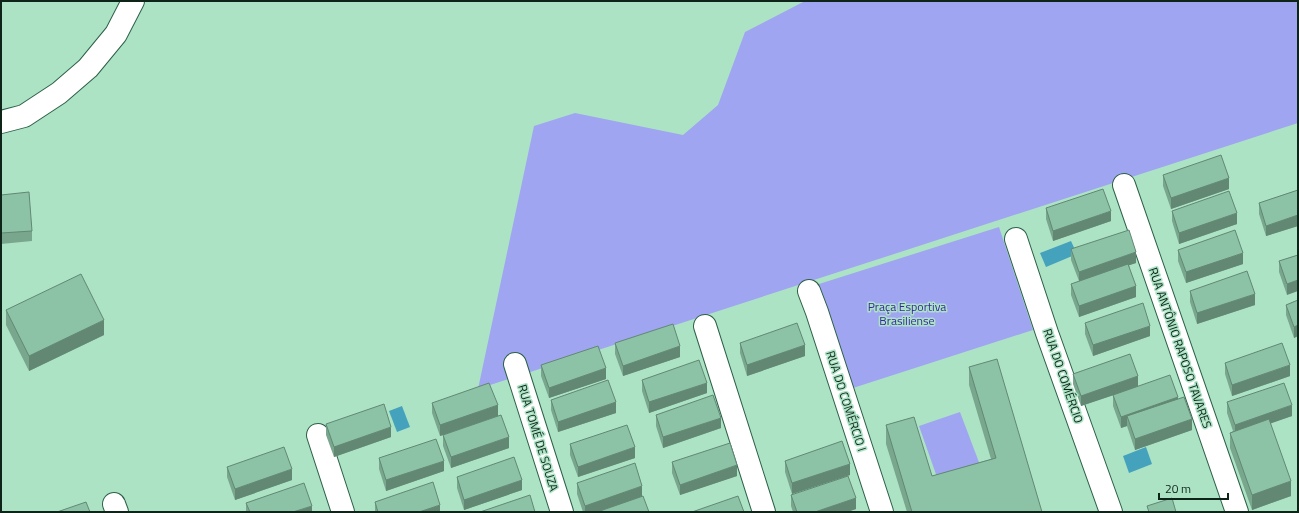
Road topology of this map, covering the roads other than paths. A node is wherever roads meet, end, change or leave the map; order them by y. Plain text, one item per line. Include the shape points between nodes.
1 (133, 1) edge
2 (1, 122) edge
3 (1124, 185) dead end
4 (1016, 239) dead end
5 (809, 291) dead end
6 (705, 326) dead end
7 (515, 364) dead end
8 (318, 434) dead end
9 (343, 512) edge
10 (562, 512) edge
11 (764, 512) edge
12 (882, 512) edge
13 (1111, 512) edge
14 (1236, 512) edge

1 - 2 street via 116,34 88,68 59,93 24,116
3 - 14 street, RUA ANTÔNIO RAPOSO TAVARES
4 - 13 street, RUA DO COMÉRCIO
5 - 12 street, RUA DO COMÉRCIO I
6 - 11 street
7 - 10 street, RUA TOMÉ DE SOUZA
8 - 9 street

